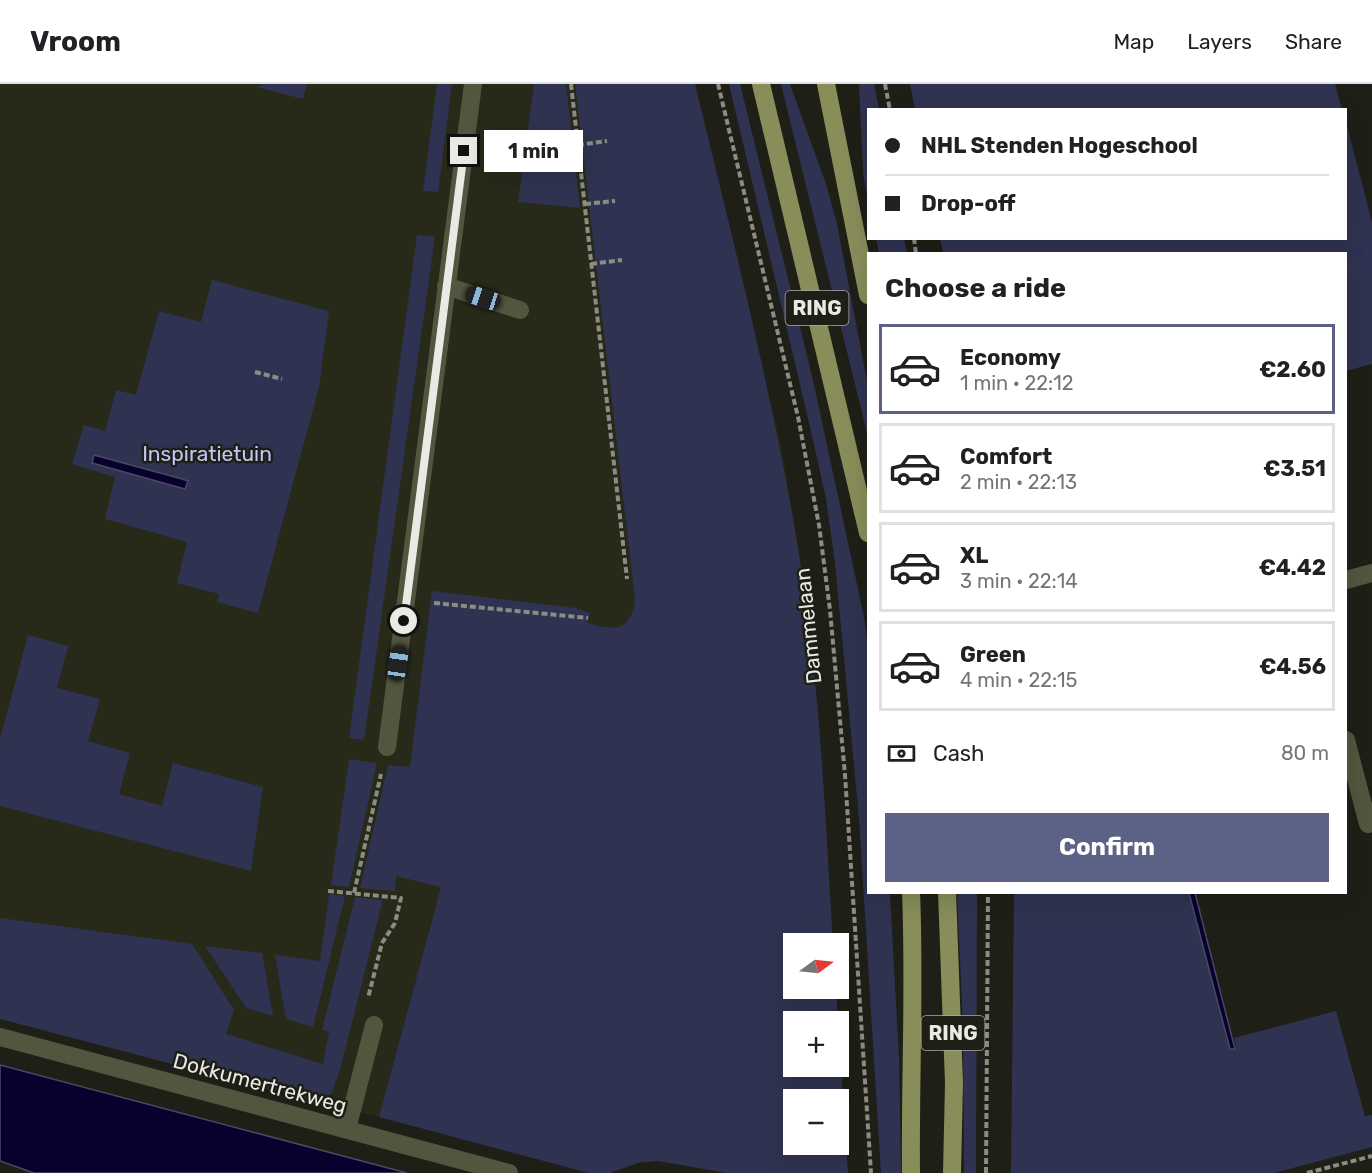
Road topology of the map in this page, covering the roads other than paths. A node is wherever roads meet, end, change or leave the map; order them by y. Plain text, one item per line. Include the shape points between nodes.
1 (473, 84) edge
2 (761, 84) edge
3 (826, 84) edge
4 (447, 286) junction
5 (867, 290) edge
6 (520, 310) dead end
7 (867, 529) edge
8 (1372, 573) edge
9 (1347, 580) edge
10 (1347, 744) edge
11 (387, 747) road end
12 (1372, 823) edge
13 (911, 894) edge
14 (947, 894) edge
15 (374, 1025) road end
16 (0, 1037) edge
17 (347, 1129) junction
18 (509, 1173) edge
19 (911, 1173) edge
20 (952, 1173) edge

1 - 4 street
2 - 7 main road, RING
3 - 5 main road, RING
4 - 6 street
4 - 11 street
8 - 9 street
10 - 12 street via 1368,824
13 - 19 main road, RING
14 - 20 main road, RING via 954,1083
15 - 17 street
16 - 17 street, Dokkumertrekweg
17 - 18 street, Dokkumertrekweg

